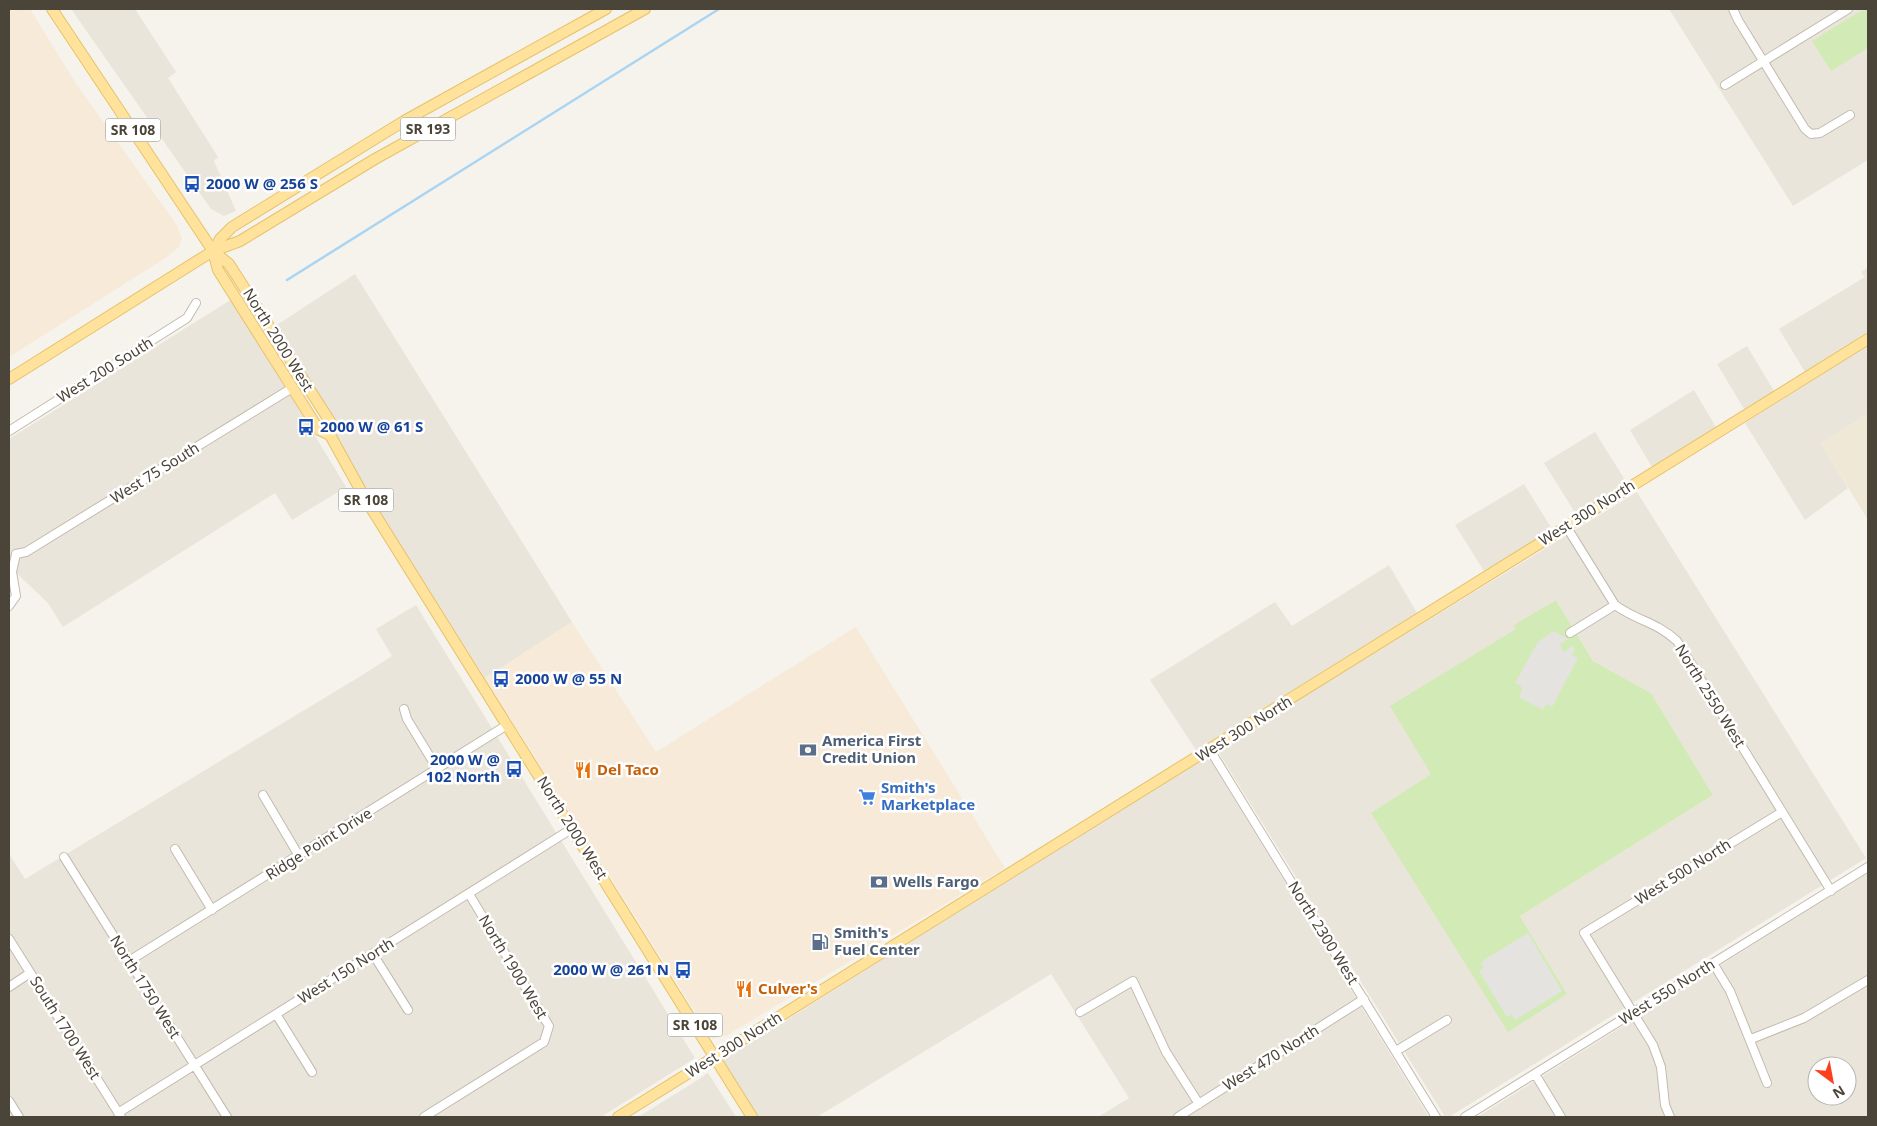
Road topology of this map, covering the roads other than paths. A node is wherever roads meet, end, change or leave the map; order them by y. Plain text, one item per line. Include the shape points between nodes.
1 (52, 9) edge
2 (606, 9) edge
3 (645, 9) edge
4 (1733, 9) edge
5 (1848, 9) edge
6 (1764, 61) junction
7 (1725, 85) dead end
8 (1850, 115) dead end
9 (213, 251) junction
10 (196, 303) dead end
11 (1868, 339) edge
12 (9, 379) edge
13 (292, 388) junction
14 (9, 431) edge
15 (330, 435) junction
16 (1566, 526) junction
17 (12, 552) edge
18 (9, 606) edge
19 (1615, 606) junction
20 (1570, 633) dead end
21 (404, 709) dead end
22 (507, 725) junction
23 (1210, 750) junction
24 (438, 770) junction
25 (263, 795) dead end
26 (1782, 812) junction
27 (573, 828) junction
28 (175, 850) dead end
29 (299, 856) junction
30 (64, 857) dead end
31 (1868, 867) edge
32 (1830, 891) junction
33 (469, 894) junction
34 (212, 910) junction
35 (9, 939) edge
36 (373, 954) junction
37 (129, 961) junction
38 (1714, 963) junction
39 (30, 973) junction
40 (1868, 980) edge
41 (9, 987) edge
42 (1364, 999) junction
43 (408, 1010) dead end
44 (1080, 1012) dead end
45 (1633, 1012) junction
46 (276, 1014) junction
47 (1447, 1020) dead end
48 (1751, 1039) junction
49 (1396, 1051) junction
50 (715, 1056) junction
51 (194, 1066) junction
52 (312, 1072) dead end
53 (1534, 1074) junction
54 (1767, 1083) dead end
55 (9, 1101) edge
56 (1199, 1104) junction
57 (119, 1115) edge
58 (19, 1117) edge
59 (226, 1117) edge
60 (424, 1117) edge
61 (618, 1117) edge
62 (752, 1117) edge
63 (1178, 1117) edge
64 (1436, 1117) edge
65 (1466, 1117) edge
66 (1562, 1117) edge
67 (1670, 1117) edge

1 - 9 main road, North 2000 West / SR 108
2 - 9 main road, SR 193 via 404,121 232,226
3 - 9 main road, SR 193 via 383,154 240,241
4 - 6 street
5 - 6 street
6 - 7 street
6 - 8 street via 1811,134 1820,133
9 - 12 main road, SR 193
9 - 13 main road, North 2000 West / SR 108 via 218,270
9 - 15 main road, North 2000 West / SR 108 via 229,264 247,291 330,423
10 - 14 street, West 200 South via 188,318
11 - 16 main road, West 300 North
13 - 15 main road, North 2000 West / SR 108 via 319,430
13 - 17 street, West 75 South via 26,552
15 - 22 main road, North 2000 West / SR 108 via 366,500
16 - 19 street
16 - 23 main road, West 300 North
17 - 18 street via 16,596
19 - 20 street
19 - 26 street, North 2550 West via 1627,614 1653,622 1677,641
21 - 24 street
22 - 24 street, Ridge Point Drive
22 - 27 main road, North 2000 West / SR 108
23 - 42 street, North 2300 West
23 - 50 main road, West 300 North
24 - 29 street, Ridge Point Drive
25 - 29 street
26 - 32 street, North 2550 West
26 - 45 street, West 500 North via 1584,933
27 - 33 street, West 150 North
27 - 50 main road, North 2000 West / SR 108
28 - 34 street
29 - 34 street, Ridge Point Drive
30 - 37 street, North 1750 West
31 - 32 street, West 550 North
32 - 38 street, West 550 North
33 - 36 street, West 150 North
33 - 60 street, North 1900 West via 549,1026 544,1042
34 - 37 street, Ridge Point Drive
35 - 39 street, South 1700 West
36 - 43 street
36 - 46 street, West 150 North
37 - 51 street, North 1750 West
38 - 45 street, West 550 North
38 - 48 street
39 - 41 street
39 - 57 street, South 1700 West
40 - 48 street via 1804,1018
42 - 49 street, North 2300 West
42 - 56 street, West 470 North
44 - 56 street via 1133,981 1166,1052
45 - 53 street, West 550 North
45 - 67 street via 1653,1044 1661,1067 1665,1105
46 - 51 street, West 150 North
46 - 52 street
47 - 49 street
48 - 54 street
49 - 64 street, North 2300 West
50 - 61 main road, West 300 North
50 - 62 main road, North 2000 West / SR 108
51 - 57 street, West 150 North
51 - 59 street, North 1750 West
53 - 65 street, West 550 North
53 - 66 street
55 - 58 street
56 - 63 street, West 470 North

